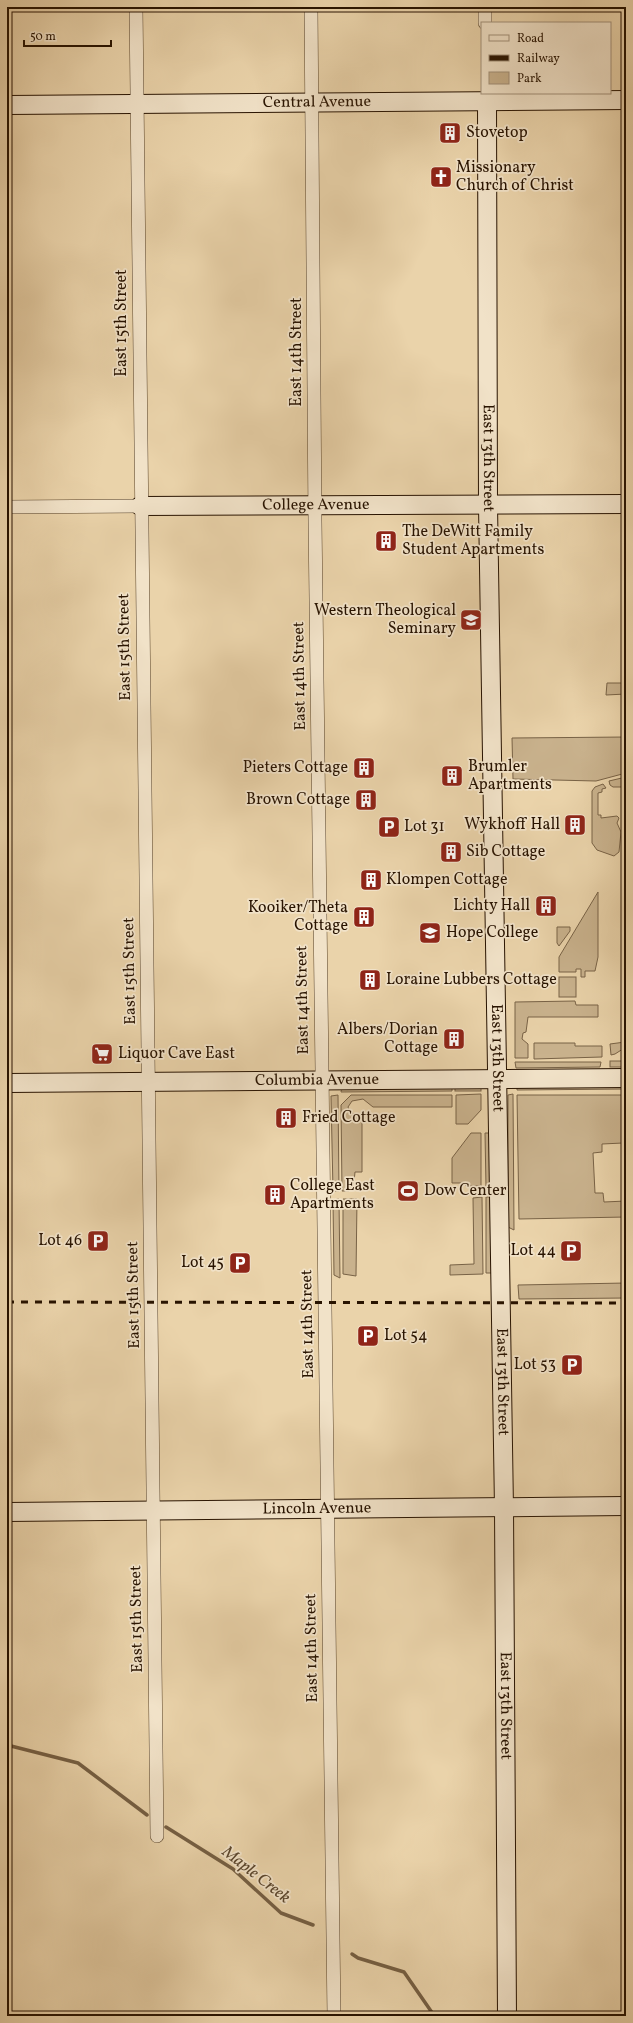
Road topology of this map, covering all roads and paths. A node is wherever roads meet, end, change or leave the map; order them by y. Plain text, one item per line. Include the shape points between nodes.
1 (136, 7) edge
2 (311, 7) edge
3 (485, 7) edge
4 (485, 22) edge
5 (487, 96) edge
6 (626, 100) edge
7 (312, 103) junction
8 (7, 105) edge
9 (137, 105) junction
10 (626, 504) edge
11 (488, 505) junction
12 (140, 506) junction
13 (315, 506) junction
14 (7, 508) edge
15 (626, 1078) edge
16 (321, 1080) junction
17 (498, 1080) junction
18 (148, 1082) junction
19 (7, 1083) edge
20 (626, 1506) edge
21 (504, 1508) junction
22 (327, 1510) junction
23 (153, 1511) junction
24 (7, 1512) edge
25 (157, 1836) dead end
26 (334, 2016) edge
27 (507, 2016) edge

1 - 9 street, East 15th Street
2 - 7 street, East 14th Street
3 - 4 street
5 - 6 street, Central Avenue
5 - 7 street, Central Avenue
5 - 11 street, East 13th Street
7 - 9 street, Central Avenue
7 - 13 street, East 14th Street
8 - 9 street, Central Avenue
9 - 12 street, East 15th Street
10 - 11 street, College Avenue
11 - 13 street, College Avenue
11 - 17 street, East 13th Street
12 - 13 street, College Avenue
12 - 14 street, College Avenue
12 - 18 street, East 15th Street
13 - 16 street, East 14th Street
15 - 17 street, Columbia Avenue
16 - 17 street, Columbia Avenue
16 - 18 street, Columbia Avenue
16 - 22 street, East 14th Street
17 - 21 street, East 13th Street
18 - 19 street, Columbia Avenue
18 - 23 street, East 15th Street
20 - 21 street, Lincoln Avenue
21 - 22 street, Lincoln Avenue
21 - 27 street, East 13th Street
22 - 23 street, Lincoln Avenue
22 - 26 street, East 14th Street
23 - 24 street, Lincoln Avenue
23 - 25 street, East 15th Street

